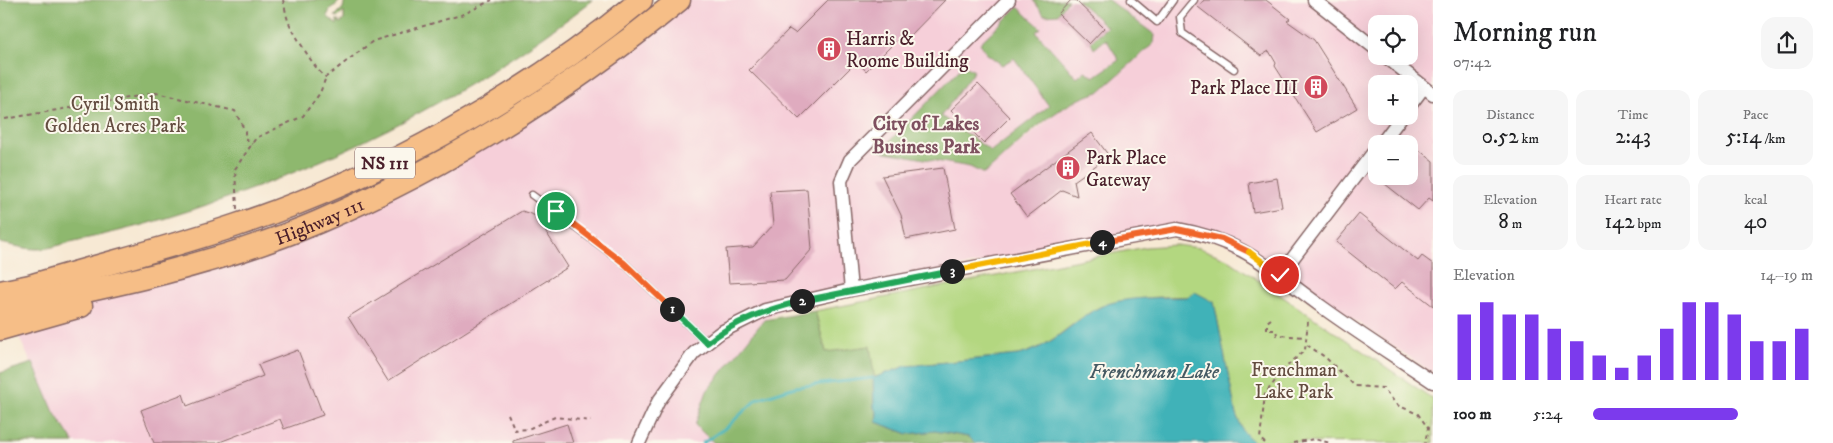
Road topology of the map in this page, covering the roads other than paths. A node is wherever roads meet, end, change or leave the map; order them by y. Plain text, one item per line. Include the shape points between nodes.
1 (641, 0) edge
2 (679, 0) edge
3 (1009, 0) edge
4 (1131, 0) edge
5 (1173, 0) edge
6 (1194, 0) edge
7 (1314, 0) edge
8 (1368, 43) edge
9 (1397, 65) edge
10 (1234, 69) dead end
11 (1429, 90) edge
12 (1418, 99) edge
13 (1395, 125) edge
14 (1387, 135) edge
15 (1368, 160) edge
16 (532, 195) dead end
17 (246, 248) junction
18 (100, 265) junction
19 (1280, 275) junction
20 (0, 279) edge
21 (851, 290) junction
22 (0, 292) edge
23 (0, 309) edge
24 (0, 329) edge
25 (707, 343) junction
26 (1433, 382) edge
27 (639, 443) edge

1 - 18 highway, Highway 111 / NS 111 via 550,67 494,103 370,170 238,225
2 - 17 highway, Highway 111 / NS 111 via 601,61 450,158 317,222
3 - 21 street via 845,168 842,191
4 - 5 lane via 1157,22
6 - 10 lane via 1180,17 1182,33
7 - 8 street
9 - 11 street
11 - 12 street
13 - 14 street
15 - 19 street
16 - 25 lane via 624,263
17 - 23 highway, Highway 111 / NS 111 via 104,287
17 - 24 highway via 180,280
18 - 20 highway
18 - 22 highway, Highway 111 / NS 111
19 - 21 street via 1248,252 1222,239 1177,229
19 - 26 street
21 - 25 street via 765,310 721,332
25 - 27 street via 694,353 658,402

